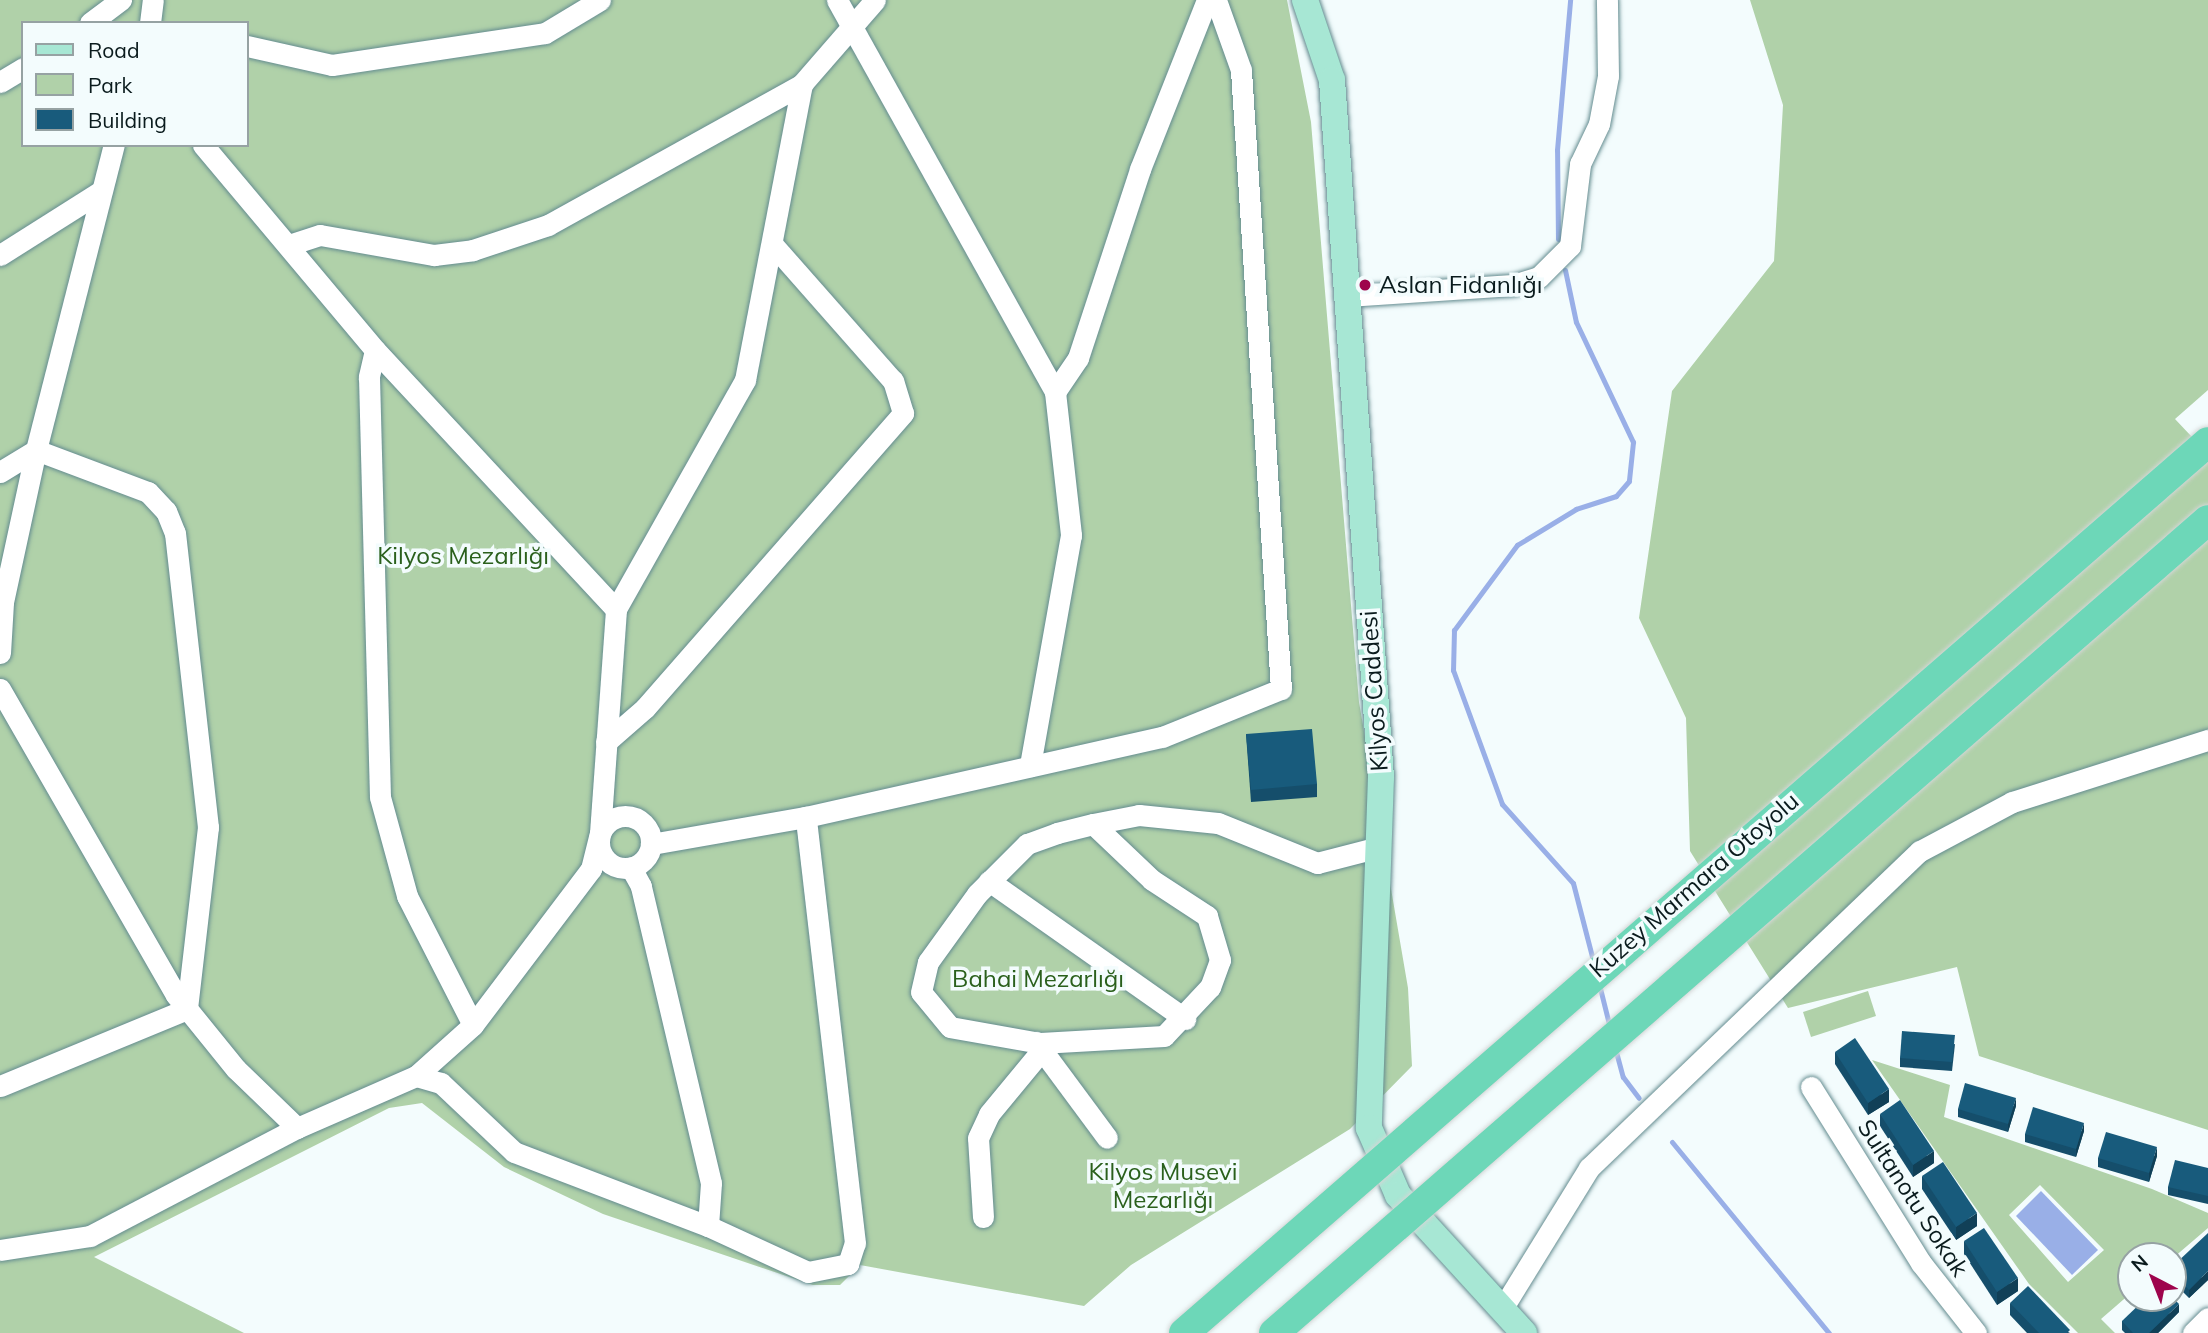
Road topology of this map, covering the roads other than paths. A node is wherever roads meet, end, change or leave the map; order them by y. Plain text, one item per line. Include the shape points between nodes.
1 (121, 0) edge
2 (153, 0) edge
3 (600, 0) edge
4 (837, 0) edge
5 (875, 0) edge
6 (1207, 0) edge
7 (1216, 0) edge
8 (1305, 0) edge
9 (1607, 0) edge
10 (93, 21) edge
11 (150, 21) edge
12 (853, 25) junction
13 (248, 46) edge
14 (21, 69) edge
15 (0, 82) edge
16 (802, 85) junction
17 (113, 147) edge
18 (206, 147) edge
19 (98, 193) junction
20 (292, 244) junction
21 (773, 245) junction
22 (0, 255) edge
23 (1347, 296) junction
24 (375, 349) junction
25 (1055, 392) junction
26 (2208, 442) edge
27 (36, 450) junction
28 (0, 472) edge
29 (2208, 520) edge
30 (1, 604) edge
31 (616, 609) junction
32 (0, 653) edge
33 (0, 689) edge
34 (2208, 740) edge
35 (606, 742) junction
36 (1030, 766) junction
37 (1139, 815) junction
38 (806, 817) junction
39 (1093, 824) junction
40 (600, 833) junction
41 (1117, 841) junction
42 (651, 844) junction
43 (1379, 847) junction
44 (631, 867) junction
45 (989, 881) junction
46 (187, 1009) junction
47 (1185, 1019) junction
48 (473, 1025) junction
49 (1039, 1046) junction
50 (416, 1076) junction
51 (0, 1086) edge
52 (1811, 1087) dead end
53 (297, 1128) junction
54 (1107, 1138) dead end
55 (983, 1217) dead end
56 (708, 1226) junction
57 (0, 1250) edge
58 (1502, 1310) junction
59 (2208, 1318) edge
60 (1184, 1333) edge
61 (1274, 1333) edge
62 (1524, 1333) edge
63 (1976, 1333) edge
64 (2193, 1333) edge

1 - 10 street
2 - 11 street
3 - 13 street via 545,33 332,65
4 - 12 street
5 - 12 street
6 - 25 street via 1140,169 1078,358
7 - 36 street via 1241,70 1280,689 1162,737
8 - 23 main road, Kilyos Caddesi via 1332,80
9 - 23 street via 1608,76 1599,124 1580,164 1570,246 1539,277 1513,285
12 - 16 street
12 - 25 street
14 - 15 street
16 - 20 street via 548,225 474,250 434,255 320,235
16 - 21 street
17 - 19 street
18 - 20 street
19 - 22 street
19 - 27 street
20 - 24 street
21 - 31 street via 745,380
21 - 35 street via 893,381 903,413 645,708
23 - 43 main road, Kilyos Caddesi via 1381,777
24 - 31 street
24 - 48 street via 369,377 380,797 407,896
25 - 36 street via 1071,535
26 - 60 highway, Kuzey Marmara Otoyolu, bridge
27 - 28 street
27 - 30 street
27 - 46 street via 148,492 166,511 175,533 208,827
29 - 61 highway, bridge
30 - 32 street
31 - 35 street
33 - 46 street
34 - 58 street via 2012,802 1920,851 1589,1168
35 - 40 street
36 - 38 street
37 - 39 street
37 - 41 street via 1121,824
37 - 43 street via 1218,823 1317,863
38 - 42 street
38 - 56 street via 855,1243 848,1264 808,1272
39 - 41 street
39 - 45 street via 1027,845
40 - 42 street via 605,824 629,816 644,824
40 - 44 street via 604,858
40 - 48 street via 591,869
41 - 47 street via 1152,880 1207,916 1218,937 1220,960 1210,987
42 - 44 street
43 - 58 main road, Kilyos Caddesi via 1369,1128 1398,1195
44 - 56 street via 641,886 711,1183
45 - 47 street
45 - 49 street via 928,962 921,992 950,1027
46 - 51 street
46 - 53 street via 236,1069
47 - 49 street via 1164,1036
48 - 50 street
49 - 54 street
49 - 55 street via 989,1114 978,1138
50 - 53 street
50 - 56 street via 441,1083 465,1113 514,1152
52 - 63 street, Sultanotu Sokak via 1921,1263
53 - 57 street via 90,1236
58 - 62 main road, Kilyos Caddesi
59 - 64 street

